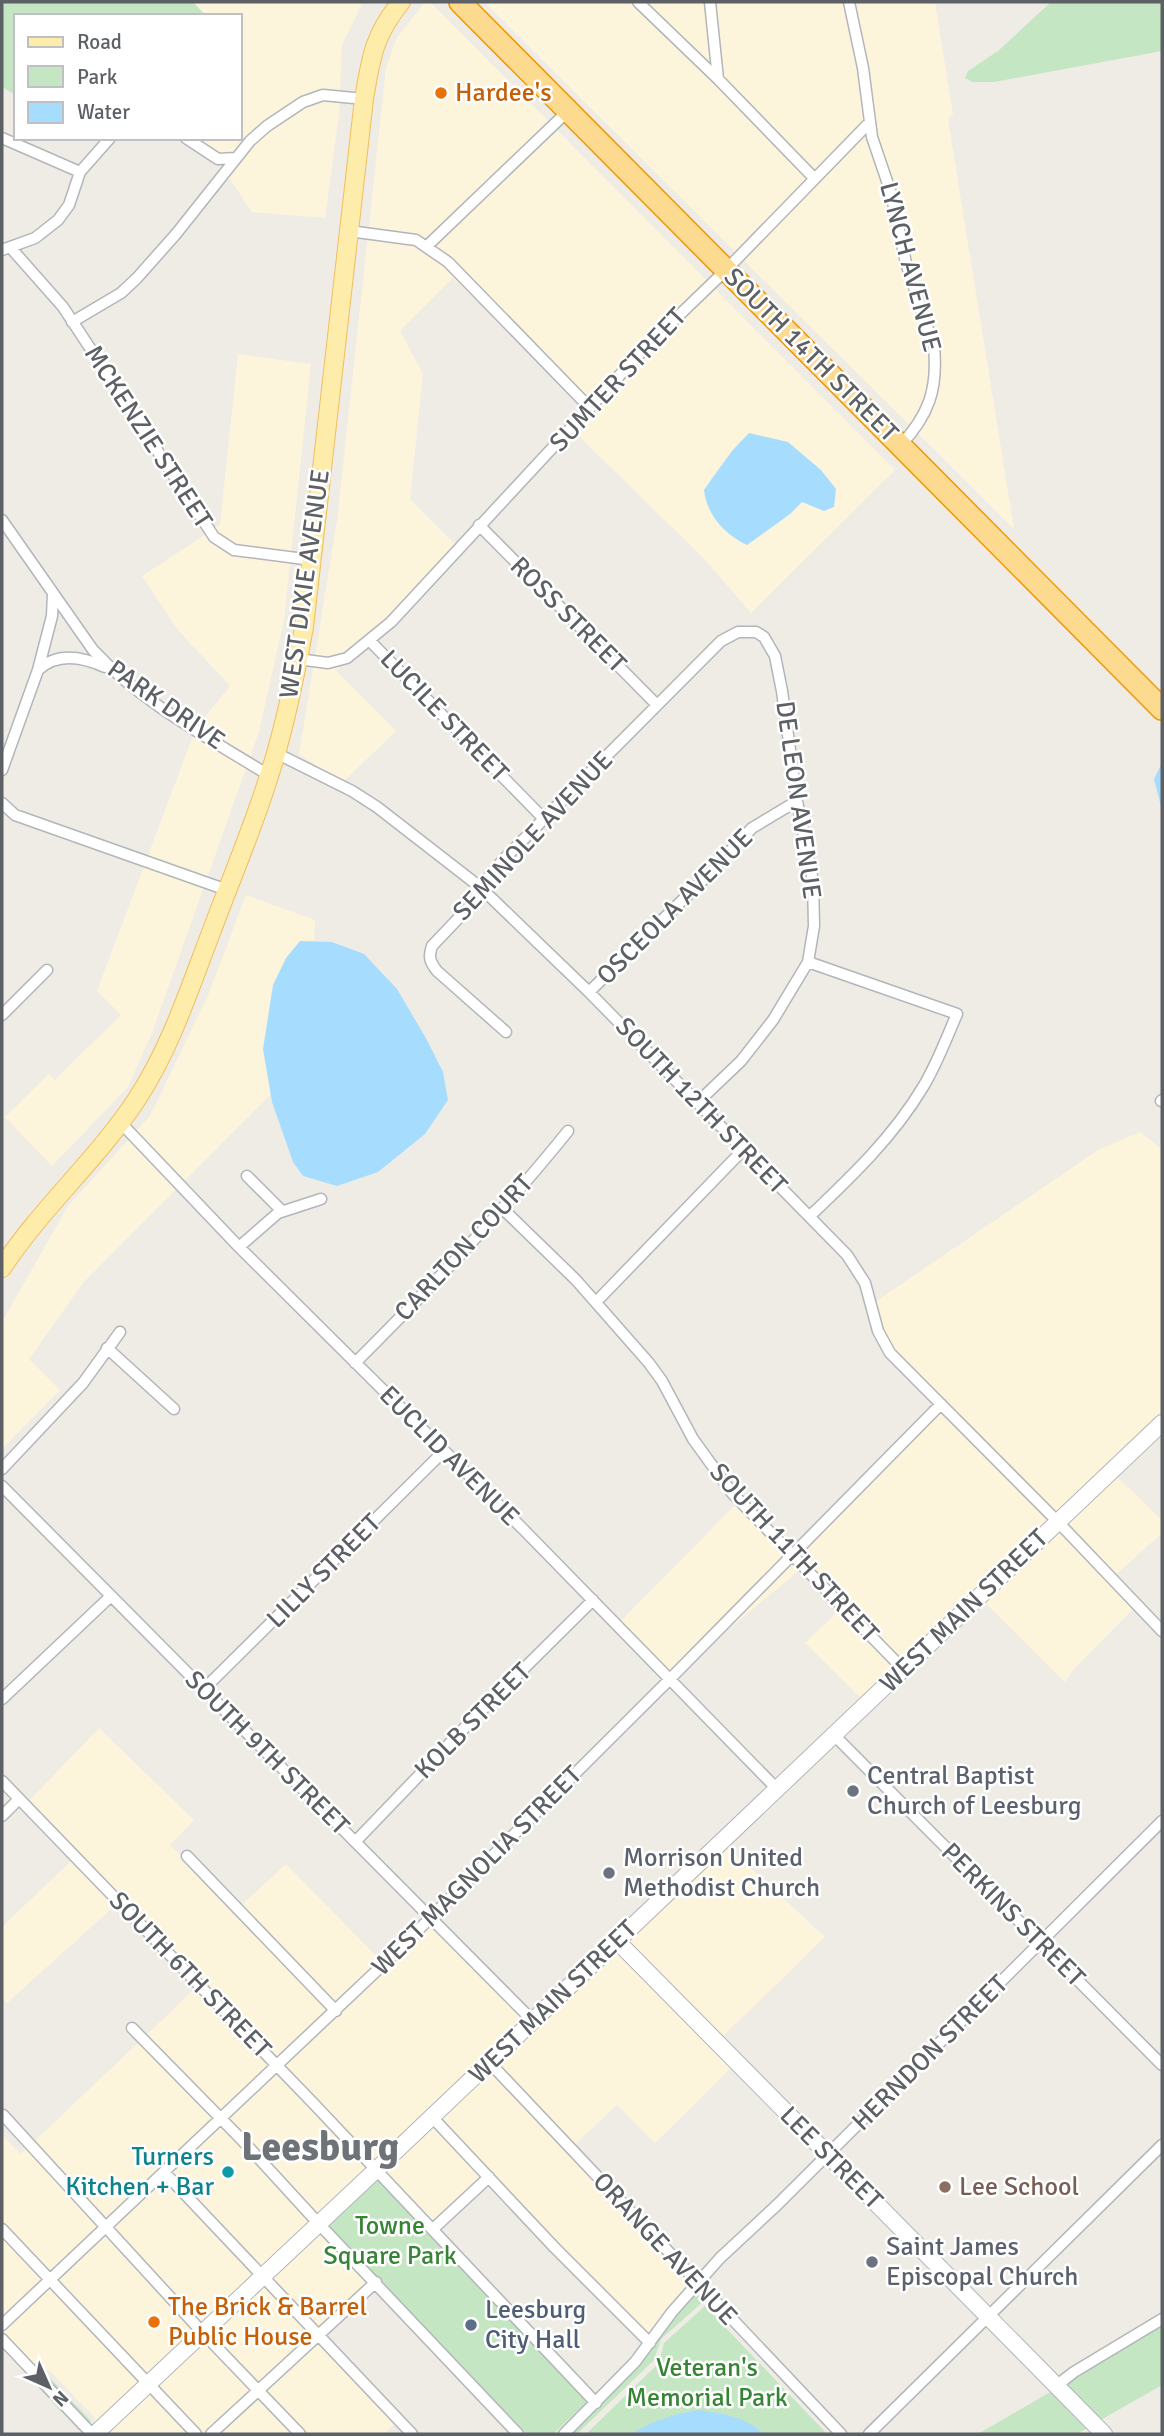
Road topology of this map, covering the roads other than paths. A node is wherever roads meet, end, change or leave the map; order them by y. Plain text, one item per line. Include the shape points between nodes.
1 (401, 2) edge
2 (460, 2) edge
3 (638, 2) edge
4 (710, 2) edge
5 (849, 2) edge
6 (718, 79) junction
7 (364, 99) junction
8 (568, 111) junction
9 (870, 122) junction
10 (2, 138) edge
11 (108, 140) edge
12 (189, 140) edge
13 (236, 158) junction
14 (80, 172) junction
15 (814, 178) junction
16 (349, 230) junction
17 (426, 246) junction
18 (6, 248) edge
19 (726, 270) junction
20 (72, 322) junction
21 (590, 408) junction
22 (901, 446) junction
23 (2, 520) edge
24 (479, 525) junction
25 (312, 560) junction
26 (53, 594) junction
27 (369, 640) junction
28 (720, 642) joint
29 (298, 659) junction
30 (38, 670) junction
31 (111, 670) junction
32 (1159, 700) edge
33 (657, 705) junction
34 (276, 753) junction
35 (2, 770) edge
36 (270, 776) junction
37 (797, 801) junction
38 (2, 803) edge
39 (544, 819) junction
40 (480, 887) junction
41 (227, 890) junction
42 (808, 962) junction
43 (47, 970) dead end
44 (589, 992) junction
45 (2, 1016) edge
46 (506, 1032) dead end
47 (698, 1102) junction
48 (121, 1122) junction
49 (568, 1131) dead end
50 (743, 1150) junction
51 (247, 1176) dead end
52 (321, 1199) dead end
53 (503, 1209) junction
54 (282, 1211) junction
55 (810, 1216) junction
56 (239, 1247) junction
57 (7, 1256) edge
58 (2, 1268) edge
59 (596, 1302) junction
60 (120, 1332) dead end
61 (107, 1348) junction
62 (355, 1363) junction
63 (941, 1404) junction
64 (174, 1409) dead end
65 (1162, 1423) edge
66 (444, 1451) junction
67 (2, 1468) edge
68 (2, 1486) edge
69 (1058, 1522) junction
70 (793, 1555) junction
71 (111, 1596) junction
72 (593, 1601) junction
73 (1162, 1631) edge
74 (903, 1669) junction
75 (670, 1679) junction
76 (204, 1689) junction
77 (2, 1699) edge
78 (834, 1735) junction
79 (2, 1781) edge
80 (777, 1789) junction
81 (19, 1799) junction
82 (2, 1816) edge
83 (1162, 1821) edge
84 (355, 1842) junction
85 (187, 1856) dead end
86 (431, 1918) junction
87 (617, 1941) junction
88 (1040, 1943) junction
89 (336, 2011) junction
90 (533, 2021) junction
91 (132, 2028) dead end
92 (489, 2062) junction
93 (278, 2065) junction
94 (1162, 2066) edge
95 (3, 2115) edge
96 (432, 2117) junction
97 (222, 2118) junction
98 (1162, 2146) edge
99 (828, 2154) junction
100 (377, 2169) junction
101 (164, 2172) junction
102 (489, 2177) junction
103 (319, 2224) junction
104 (106, 2227) junction
105 (2, 2229) edge
106 (433, 2229) junction
107 (263, 2277) junction
108 (50, 2279) junction
109 (376, 2282) junction
110 (696, 2283) junction
111 (988, 2316) junction
112 (1162, 2319) edge
113 (2, 2325) edge
114 (203, 2333) junction
115 (318, 2335) junction
116 (2, 2339) edge
117 (649, 2343) junction
118 (149, 2384) junction
119 (1056, 2386) junction
120 (258, 2390) junction
121 (596, 2403) junction
122 (94, 2434) edge
123 (196, 2434) edge
124 (211, 2434) edge
125 (300, 2434) edge
126 (412, 2434) edge
127 (518, 2434) edge
128 (564, 2434) edge
129 (841, 2434) edge
130 (869, 2434) edge
131 (1104, 2434) edge

1 - 7 main road, WEST DIXIE AVENUE via 376,41
2 - 8 highway, SOUTH 14TH STREET
3 - 6 street
4 - 6 street
5 - 9 street, LYNCH AVENUE
6 - 15 street
7 - 13 street via 311,98 267,126
7 - 16 main road, WEST DIXIE AVENUE
8 - 17 street
8 - 19 highway, SOUTH 14TH STREET
9 - 15 street, SUMTER STREET
9 - 22 street, LYNCH AVENUE via 935,358 935,380 926,413
10 - 14 street
11 - 14 street
12 - 13 street via 218,159
13 - 20 street via 137,278
14 - 18 street via 65,212 35,237
15 - 19 street, SUMTER STREET
16 - 17 street via 397,236
16 - 25 main road, WEST DIXIE AVENUE
17 - 21 street via 448,262
18 - 20 street, MCKENZIE STREET via 46,286
19 - 21 street, SUMTER STREET
19 - 22 highway, SOUTH 14TH STREET
20 - 25 street, MCKENZIE STREET via 214,537 234,550
21 - 24 street, SUMTER STREET
22 - 32 highway, SOUTH 14TH STREET
23 - 26 street, PARK DRIVE
24 - 27 street, SUMTER STREET via 402,612
24 - 33 street, ROSS STREET
25 - 29 main road, WEST DIXIE AVENUE
26 - 30 street
26 - 31 street, PARK DRIVE
27 - 29 street, LUCILE STREET via 339,662
27 - 39 street, LUCILE STREET
28 - 33 street, SEMINOLE AVENUE
28 - 37 street, DE LEON AVENUE via 750,631 764,637 775,656
29 - 34 main road, WEST DIXIE AVENUE
30 - 31 street via 79,657
30 - 35 street
31 - 36 street, PARK DRIVE
33 - 39 street, SEMINOLE AVENUE
34 - 36 main road, WEST DIXIE AVENUE
34 - 40 street, SOUTH 12TH STREET via 377,807
36 - 41 main road, WEST DIXIE AVENUE
37 - 42 street, DE LEON AVENUE via 815,897
37 - 44 street, OSCEOLA AVENUE via 752,828
38 - 41 street via 15,815
39 - 40 street, SEMINOLE AVENUE
40 - 44 street, SOUTH 12TH STREET
40 - 46 street, SEMINOLE AVENUE via 477,897 441,934 429,954 437,971
41 - 48 main road, WEST DIXIE AVENUE via 169,1041
42 - 47 street, DE LEON AVENUE via 755,1044
42 - 55 street via 957,1014 911,1107 877,1149
43 - 45 street
44 - 47 street, SOUTH 12TH STREET
47 - 50 street, SOUTH 12TH STREET
48 - 56 street, EUCLID AVENUE
48 - 57 main road, WEST DIXIE AVENUE
49 - 53 street, CARLTON COURT
50 - 55 street, SOUTH 12TH STREET
50 - 59 street
51 - 54 street
52 - 54 street
53 - 59 street, SOUTH 11TH STREET
53 - 62 street, CARLTON COURT
54 - 56 street
55 - 63 street, SOUTH 12TH STREET via 858,1269 890,1353
56 - 62 street, EUCLID AVENUE
57 - 58 main road, WEST DIXIE AVENUE
59 - 70 street, SOUTH 11TH STREET via 662,1381 693,1439 732,1493
60 - 61 street
61 - 64 street
61 - 67 street via 83,1383
62 - 66 street, EUCLID AVENUE
63 - 69 street, SOUTH 12TH STREET
63 - 70 street, WEST MAGNOLIA STREET
65 - 69 main road, WEST MAIN STREET
66 - 72 street, EUCLID AVENUE
66 - 76 street, LILLY STREET
68 - 71 street, SOUTH 9TH STREET
69 - 73 street, SOUTH 12TH STREET
69 - 74 main road, WEST MAIN STREET
70 - 74 street, SOUTH 11TH STREET
70 - 75 street, WEST MAGNOLIA STREET
71 - 76 street, SOUTH 9TH STREET
71 - 77 street
72 - 75 street, EUCLID AVENUE
72 - 84 street, KOLB STREET
74 - 78 main road, WEST MAIN STREET
75 - 80 street, EUCLID AVENUE
75 - 86 street, WEST MAGNOLIA STREET
76 - 84 street, SOUTH 9TH STREET
78 - 80 main road, WEST MAIN STREET
78 - 88 street, PERKINS STREET
79 - 81 street, SOUTH 6TH STREET
80 - 87 main road, WEST MAIN STREET
81 - 82 street
81 - 93 street, SOUTH 6TH STREET
83 - 88 street, HERNDON STREET
84 - 86 street, SOUTH 9TH STREET
85 - 89 street
86 - 89 street, WEST MAGNOLIA STREET
86 - 90 street, SOUTH 9TH STREET
87 - 90 main road, WEST MAIN STREET
87 - 99 main road, LEE STREET
88 - 94 street, PERKINS STREET
88 - 99 street, HERNDON STREET
89 - 93 street, WEST MAGNOLIA STREET
90 - 92 main road, WEST MAIN STREET
91 - 97 street
92 - 96 main road, WEST MAIN STREET
92 - 110 street, ORANGE AVENUE
93 - 97 street, WEST MAGNOLIA STREET
93 - 100 street, SOUTH 6TH STREET
95 - 104 street
96 - 100 main road, WEST MAIN STREET
96 - 102 street
97 - 101 street, WEST MAGNOLIA STREET
97 - 103 street
98 - 111 street
99 - 110 street, HERNDON STREET
99 - 111 main road, LEE STREET
100 - 103 main road, WEST MAIN STREET
100 - 106 street, SOUTH 6TH STREET
101 - 104 street, WEST MAGNOLIA STREET
101 - 107 street
102 - 106 street
102 - 117 street
103 - 107 main road, WEST MAIN STREET
103 - 109 street
104 - 108 street, WEST MAGNOLIA STREET
104 - 114 street
105 - 108 street
106 - 121 street, SOUTH 6TH STREET
107 - 114 main road, WEST MAIN STREET
107 - 115 street
108 - 113 street, WEST MAGNOLIA STREET
108 - 118 street
109 - 115 street
109 - 127 street
110 - 117 street, HERNDON STREET
110 - 129 street, ORANGE AVENUE
111 - 119 main road, LEE STREET
111 - 130 street
112 - 119 street
114 - 118 main road, WEST MAIN STREET
114 - 120 street
115 - 120 street
115 - 126 street
116 - 122 street
117 - 121 street, HERNDON STREET
118 - 122 main road, WEST MAIN STREET
118 - 123 street
119 - 131 main road, LEE STREET
120 - 124 street
120 - 125 street
121 - 128 street, HERNDON STREET

